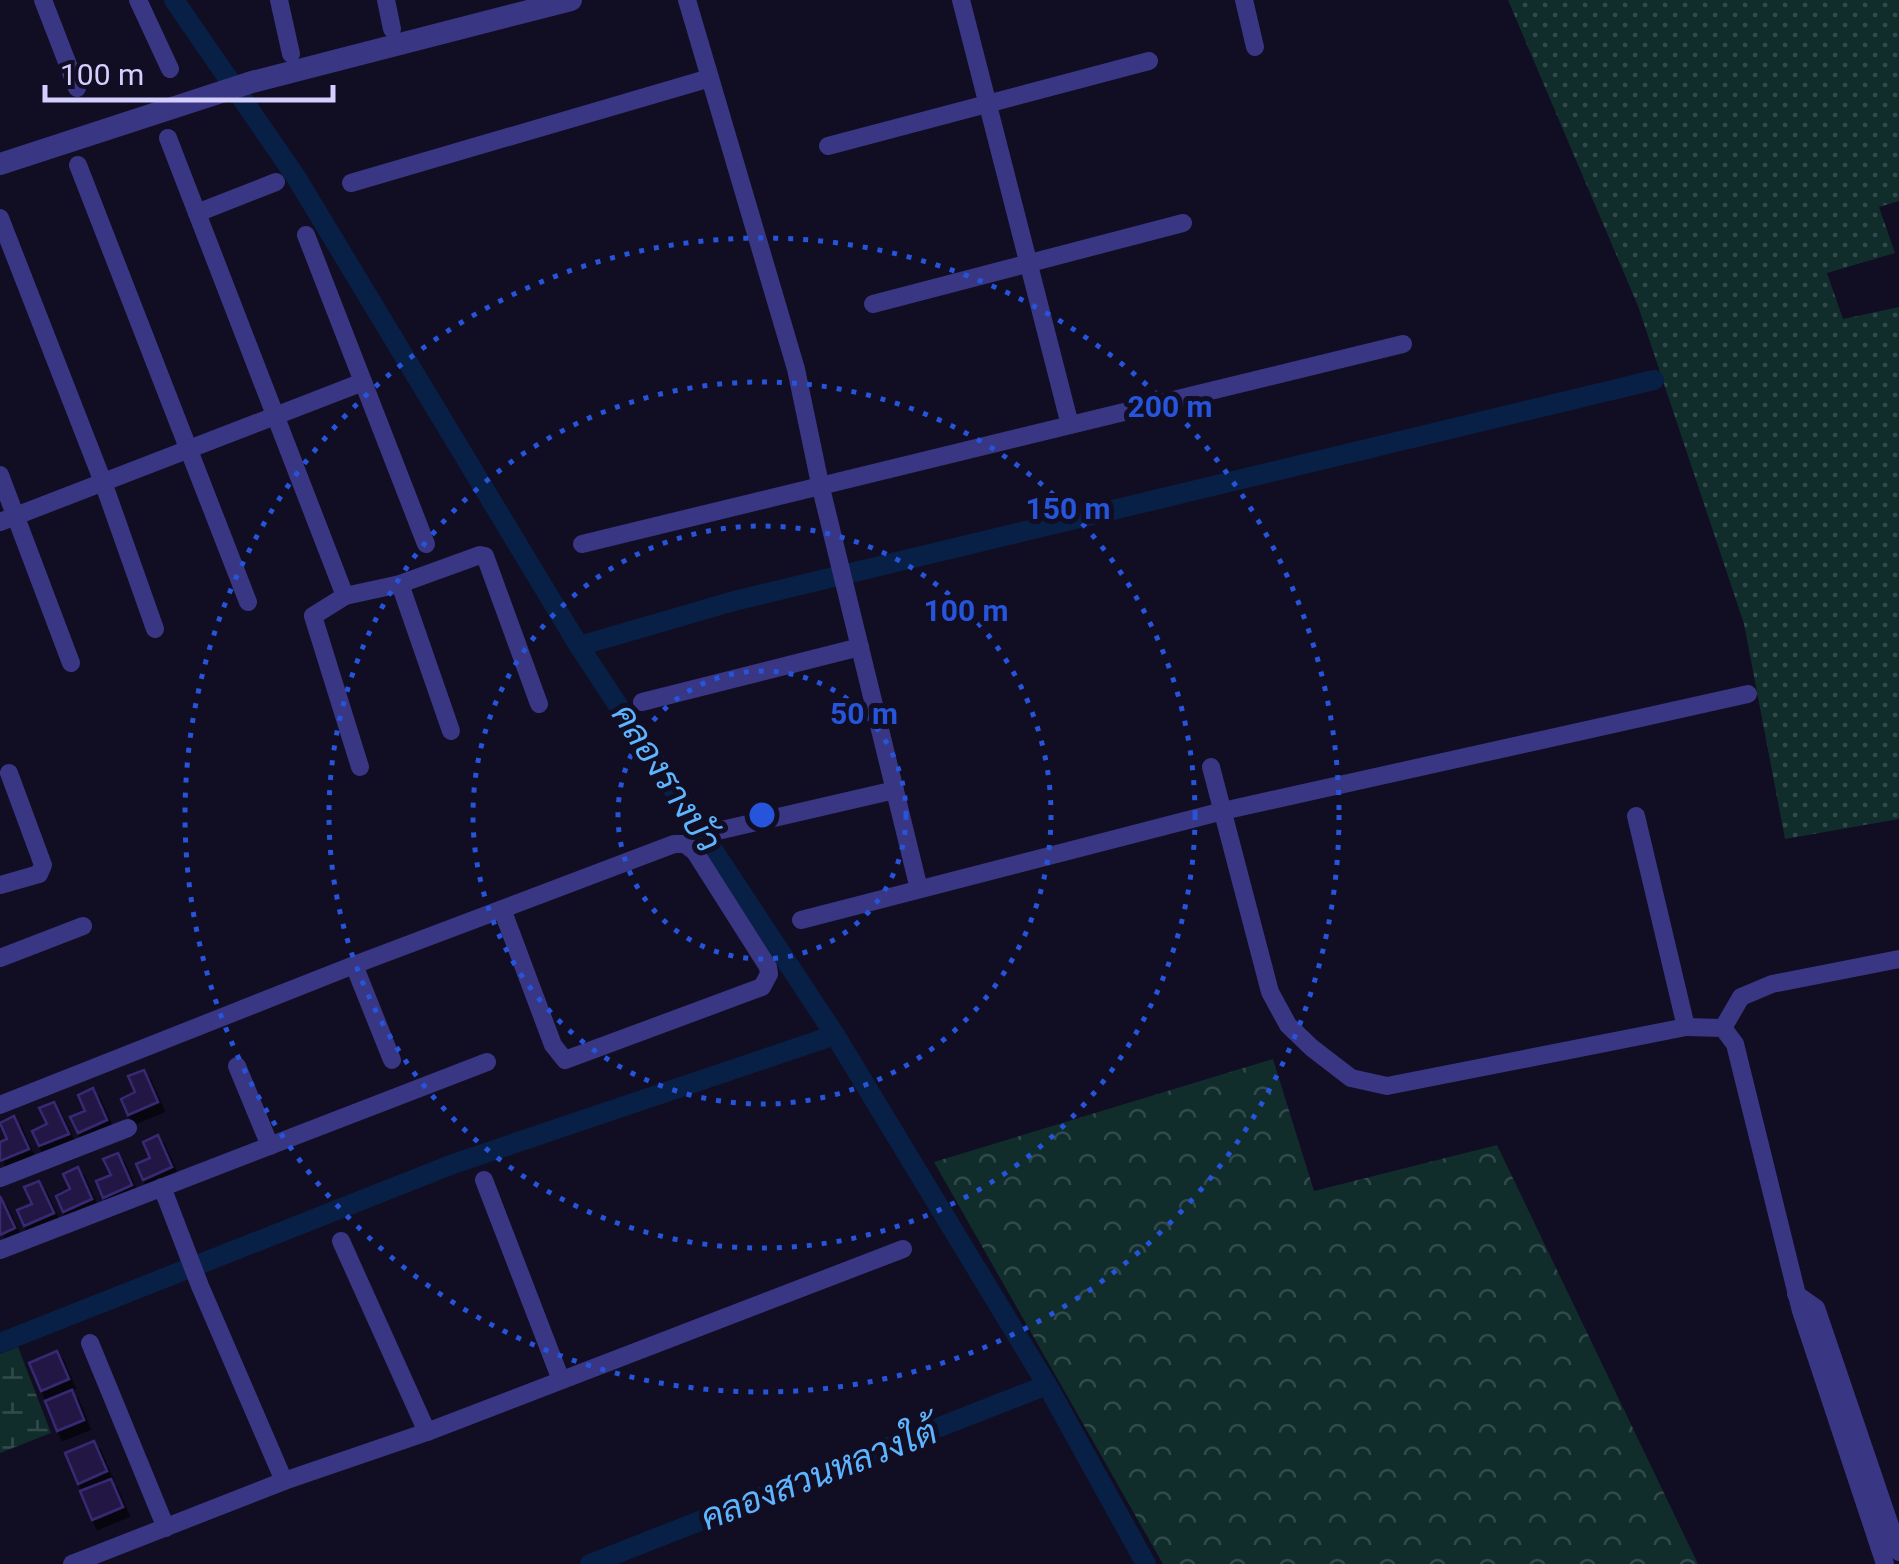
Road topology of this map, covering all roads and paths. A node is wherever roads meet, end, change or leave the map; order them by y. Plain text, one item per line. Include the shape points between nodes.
1 (44, 0) edge
2 (138, 0) edge
3 (279, 0) edge
4 (386, 0) edge
5 (687, 0) edge
6 (962, 0) edge
7 (1244, 0) edge
8 (560, 1) edge
9 (392, 29) dead end
10 (1255, 47) dead end
11 (290, 54) dead end
12 (1149, 61) dead end
13 (170, 69) dead end
14 (710, 78) junction
15 (76, 88) dead end
16 (987, 105) junction
17 (168, 138) dead end
18 (828, 146) dead end
19 (0, 164) edge
20 (78, 165) dead end
21 (276, 182) dead end
22 (351, 183) dead end
23 (198, 214) junction
24 (0, 218) edge
25 (1183, 223) dead end
26 (306, 235) dead end
27 (1028, 265) junction
28 (873, 304) dead end
29 (1403, 344) dead end
30 (363, 382) junction
31 (276, 415) junction
32 (1070, 424) junction
33 (190, 449) junction
34 (0, 476) edge
35 (103, 482) junction
36 (820, 484) junction
37 (8, 519) edge
38 (426, 544) dead end
39 (582, 544) dead end
40 (400, 584) junction
41 (345, 596) junction
42 (248, 602) dead end
43 (155, 630) dead end
44 (860, 648) junction
45 (70, 663) dead end
46 (1748, 694) dead end
47 (642, 702) dead end
48 (539, 704) dead end
49 (451, 731) dead end
50 (1211, 766) dead end
51 (360, 767) dead end
52 (10, 773) dead end
53 (895, 790) junction
54 (1222, 811) junction
55 (1636, 816) dead end
56 (713, 832) dead end
57 (0, 885) edge
58 (919, 889) junction
59 (502, 909) junction
60 (800, 920) dead end
61 (84, 926) dead end
62 (0, 958) edge
63 (1899, 960) edge
64 (354, 965) junction
65 (1686, 1027) junction
66 (1724, 1028) junction
67 (392, 1060) dead end
68 (487, 1062) dead end
69 (238, 1066) dead end
70 (0, 1105) edge
71 (128, 1128) dead end
72 (270, 1146) junction
73 (0, 1178) edge
74 (484, 1180) dead end
75 (162, 1187) junction
76 (341, 1241) dead end
77 (903, 1248) dead end
78 (0, 1250) edge
79 (90, 1343) dead end
80 (561, 1380) junction
81 (427, 1432) junction
82 (284, 1481) junction
83 (1868, 1486) junction
84 (166, 1528) junction
85 (1899, 1552) edge
86 (72, 1564) edge
87 (1885, 1564) edge

1 - 15 street
2 - 13 street
3 - 11 street
4 - 9 street
5 - 14 street
6 - 16 street
7 - 10 street
8 - 19 street via 252,82
12 - 16 street
14 - 22 street
14 - 36 street via 796,369
16 - 18 street
16 - 27 street
17 - 23 street
20 - 33 street
21 - 23 street
23 - 31 street
24 - 35 street
25 - 27 street
26 - 30 street
27 - 28 street
27 - 32 street
29 - 32 street
30 - 31 street
30 - 38 street
31 - 33 street
31 - 41 street
32 - 36 street
33 - 35 street
33 - 42 street
34 - 37 street
35 - 37 street
35 - 43 street
36 - 39 street
36 - 44 street
37 - 45 street
40 - 41 street
40 - 48 street via 485,556
40 - 49 street
41 - 51 street via 312,616
44 - 47 street
44 - 53 street
46 - 54 street
50 - 54 street
52 - 57 street via 43,865 38,874
53 - 56 street
53 - 58 street
54 - 58 street
54 - 65 street via 1270,992 1288,1025 1350,1078 1387,1086
55 - 65 street
58 - 60 street
59 - 59 street via 565,1060 762,987 769,974 685,844
59 - 64 street
61 - 62 street
63 - 66 street via 1772,984 1741,997
64 - 67 street
64 - 70 street
65 - 66 street
66 - 83 street via 1735,1044 1796,1294 1816,1308
68 - 72 street
69 - 72 street
71 - 73 street
72 - 75 street
74 - 80 street
75 - 78 street
75 - 82 street
76 - 81 street
77 - 80 street
79 - 84 street
80 - 81 street
81 - 82 street
82 - 84 street
83 - 85 street
83 - 87 street
84 - 86 street

